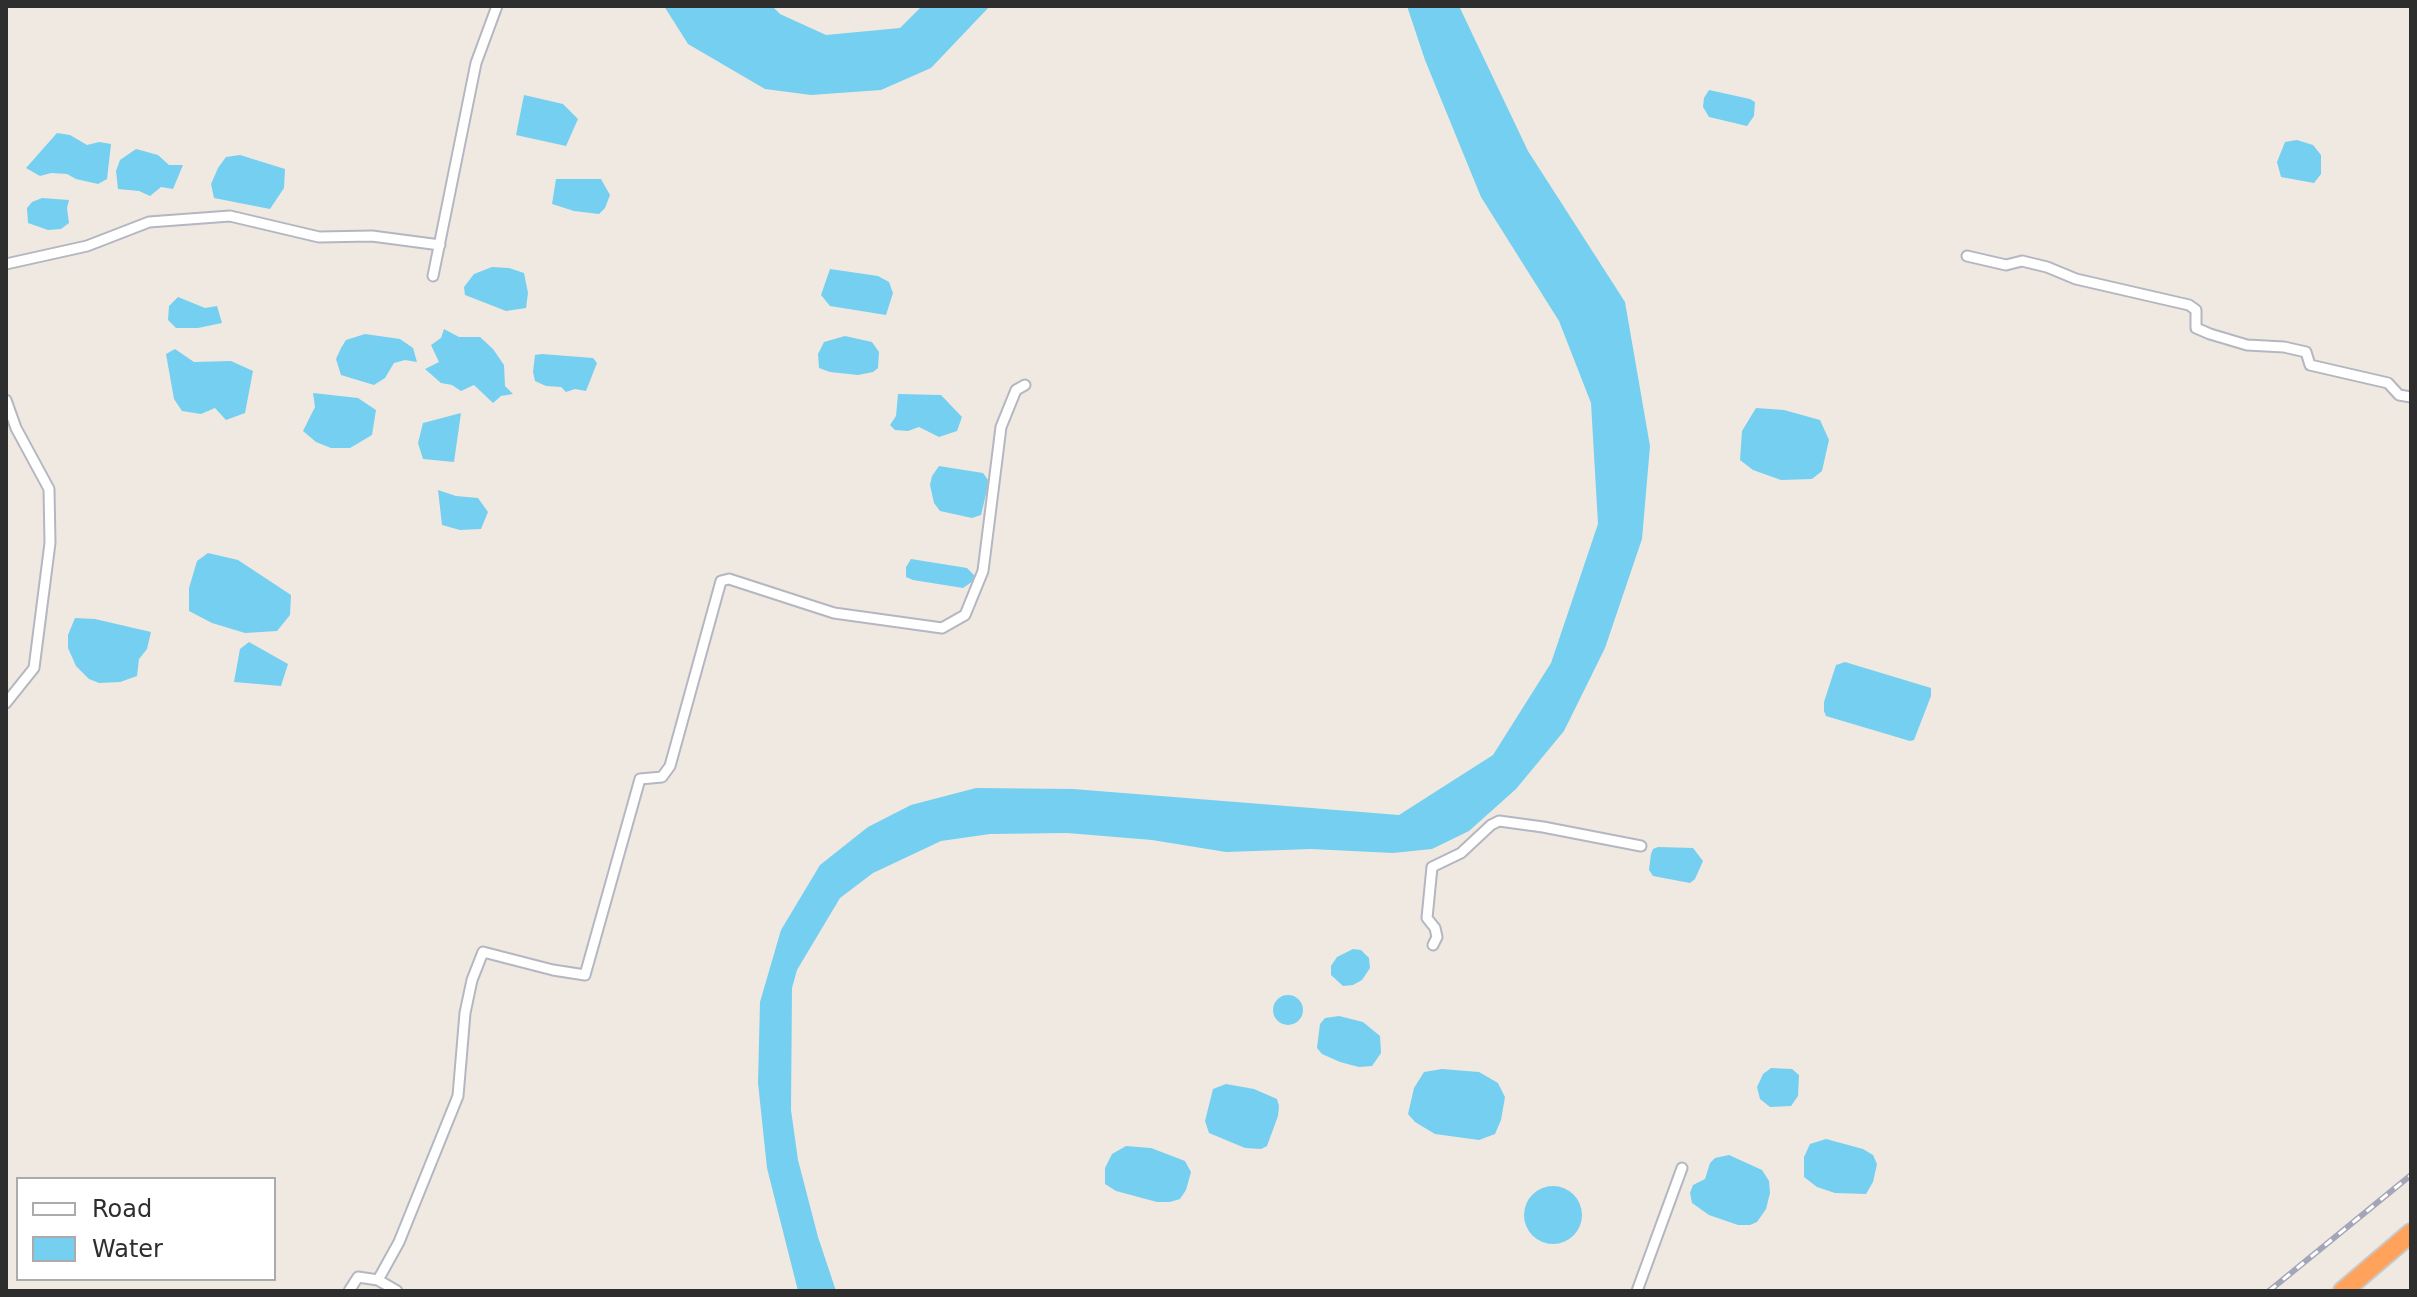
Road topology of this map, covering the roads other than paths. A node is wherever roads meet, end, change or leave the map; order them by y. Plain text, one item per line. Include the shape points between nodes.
1 (497, 6) edge
2 (440, 245) junction
3 (1967, 256) dead end
4 (6, 264) edge
5 (433, 276) dead end
6 (1025, 385) dead end
7 (2411, 397) edge
8 (6, 400) edge
9 (6, 703) edge
10 (1641, 846) dead end
11 (1433, 945) dead end
12 (1682, 1168) dead end
13 (2411, 1233) edge
14 (378, 1280) junction
15 (349, 1291) edge
16 (397, 1291) edge
17 (1637, 1291) edge
18 (2343, 1291) edge

1 - 2 street via 476,63
2 - 4 street via 372,236 319,237 230,216 149,222 87,246
2 - 5 street
3 - 7 street via 2006,265 2022,261 2189,305 2196,310 2196,328 2210,334 2306,352 2310,365 2388,383 2399,395
6 - 14 street via 1016,390 1001,427 983,571 965,615 942,628 850,616 729,579 721,581 670,766 662,777 640,779 585,975 483,952 465,1013 458,1096 399,1242
8 - 9 street via 49,489 50,543 34,668
10 - 11 street via 1499,821 1461,853 1432,867 1427,918 1437,937
12 - 17 street
13 - 18 highway
14 - 15 street via 358,1277
14 - 16 street

